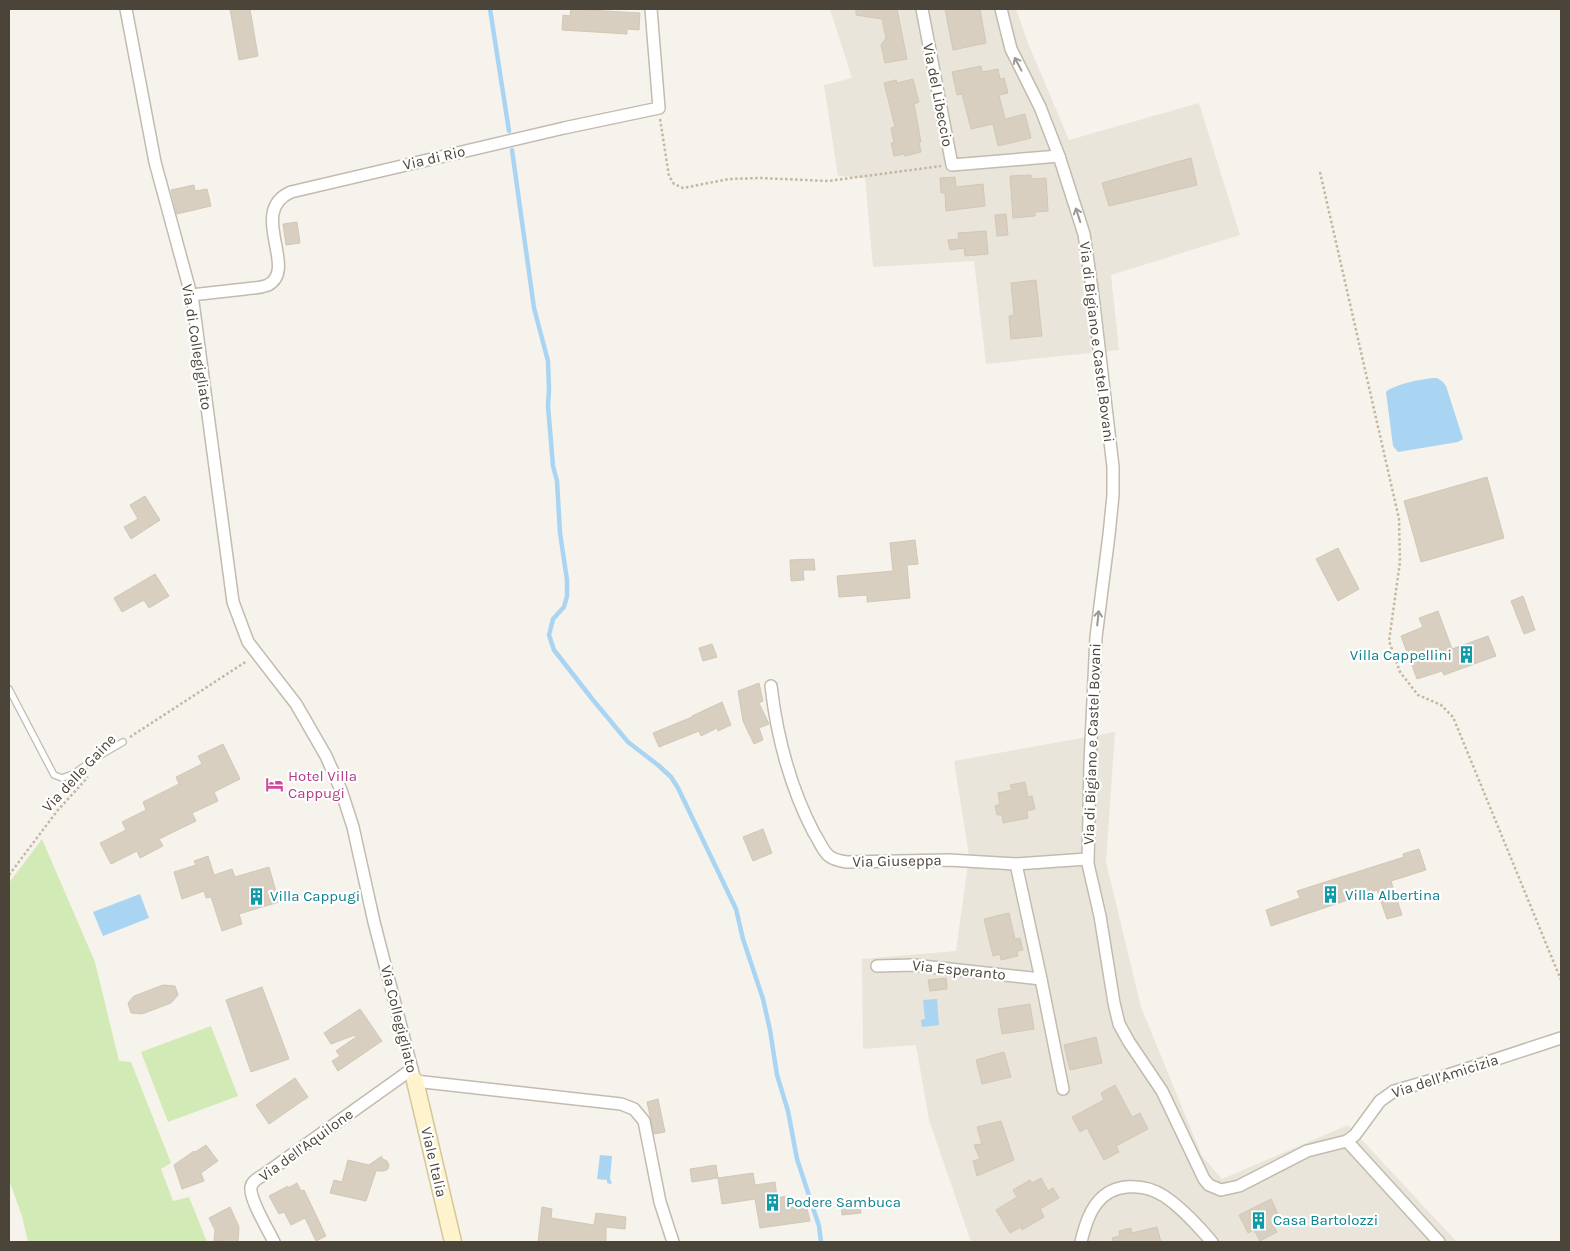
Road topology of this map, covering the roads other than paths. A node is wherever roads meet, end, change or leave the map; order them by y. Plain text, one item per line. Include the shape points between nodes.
1 (126, 9) edge
2 (651, 9) edge
3 (922, 9) edge
4 (1001, 9) edge
5 (1059, 156) junction
6 (191, 295) junction
7 (257, 655) joint
8 (770, 686) dead end
9 (9, 689) edge
10 (123, 742) road end
11 (1087, 859) junction
12 (1016, 864) junction
13 (876, 966) dead end
14 (1041, 979) junction
15 (1561, 1038) edge
16 (413, 1075) junction
17 (1063, 1089) dead end
18 (1347, 1141) junction
19 (274, 1242) edge
20 (453, 1242) edge
21 (673, 1242) edge
22 (1081, 1242) edge
23 (1212, 1242) edge
24 (1439, 1242) edge

1 - 6 street, Via di Collegigliato via 155,162
2 - 6 street, Via di Rio via 659,108 292,192 277,202 272,214 278,270 272,282 261,287
3 - 5 street, Via del Libeccio via 952,165
5 -> 4 street, Via di Bigiano e Castel Bovani via 1040,107 1014,58
11 -> 5 street, Via di Bigiano e Castel Bovani via 1096,638 1113,479 1084,234
6 - 7 street, Via di Collegigliato via 233,602 242,630
7 - 16 street, Via Collegigliato via 301,711 342,790
8 - 12 street, Via Giuseppa via 779,738 791,780 812,828 831,858 847,862 949,860
9 - 10 lane via 54,775 62,778 72,774
11 - 12 street, Via Giuseppa
11 - 18 street, Via di Bigiano e Castel Bovani via 1119,1024 1162,1091 1209,1185 1221,1190 1233,1188 1306,1151
12 - 14 street
13 - 14 street, Via Esperanto via 913,965
14 - 17 street
15 - 18 street, Via dell'Amicizia via 1394,1091 1380,1101
16 - 19 street, Via dell'Aquilone via 253,1184 253,1199
16 - 20 street, Viale Italia
16 - 21 street, Via Collegigliato via 620,1104 634,1109 646,1128 662,1208
18 - 24 street
22 - 23 street via 1098,1201 1118,1189 1138,1186 1156,1191 1173,1202

